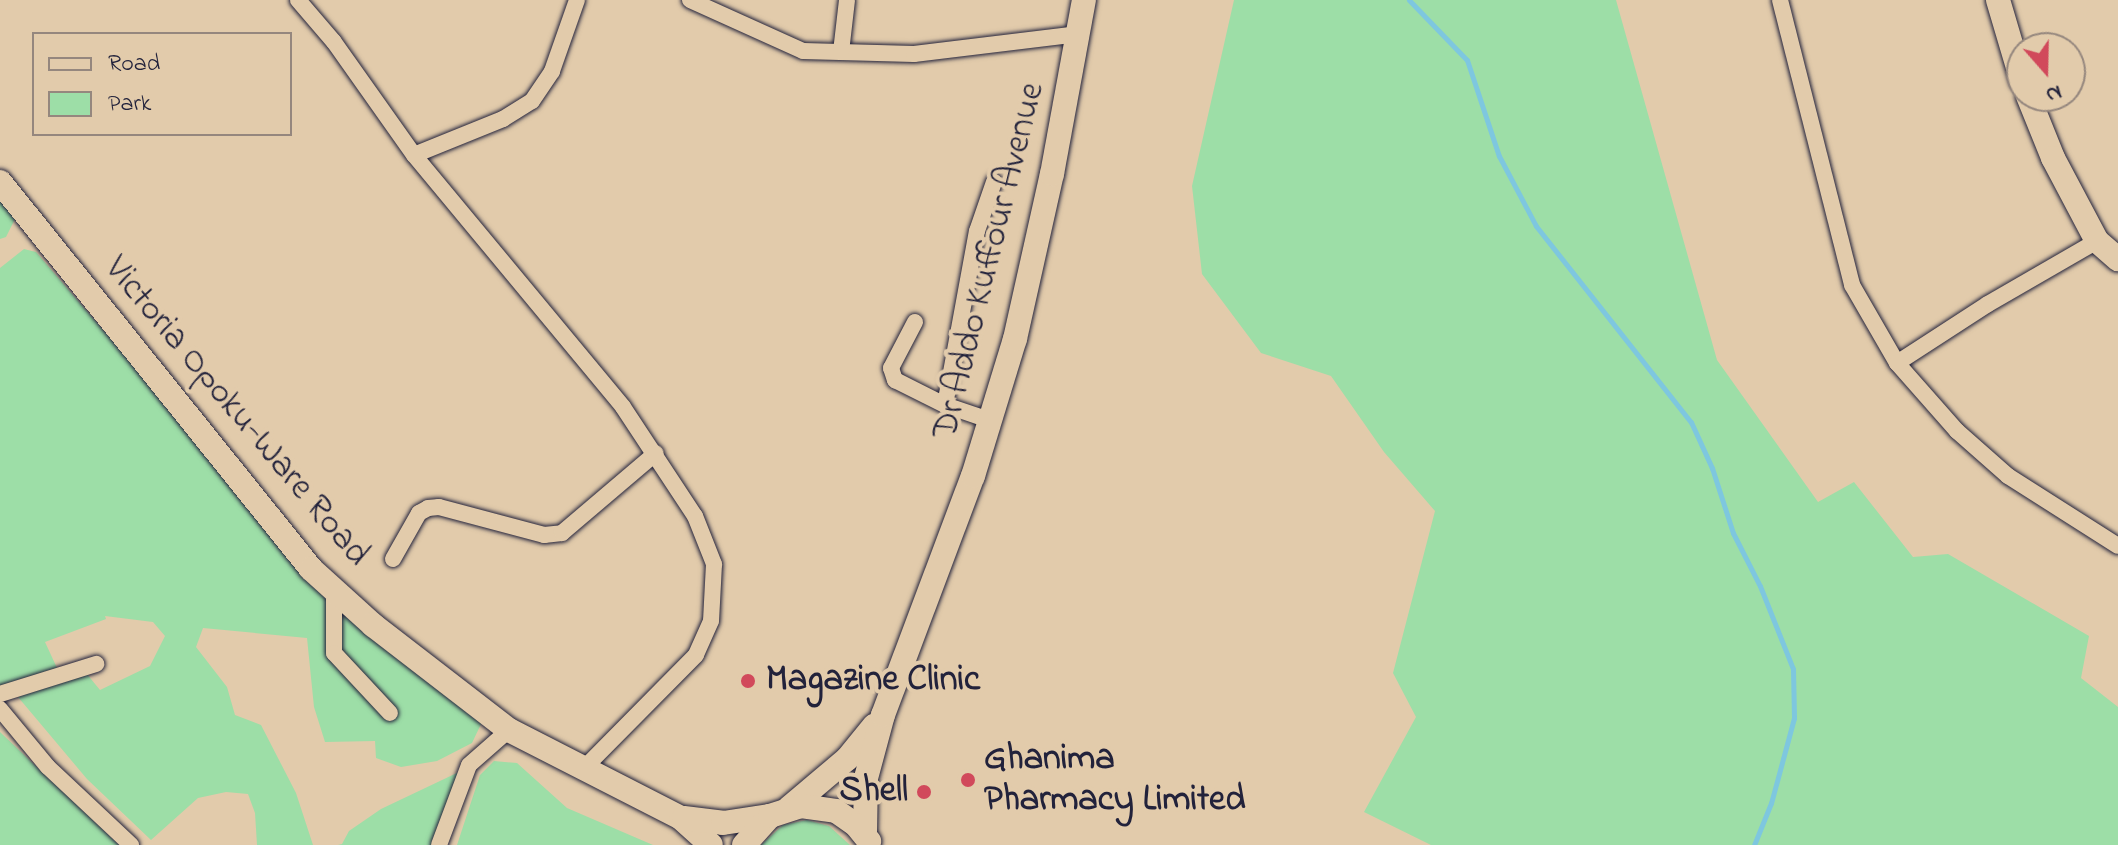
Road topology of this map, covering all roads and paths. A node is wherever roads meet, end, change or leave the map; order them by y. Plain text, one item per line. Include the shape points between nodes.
1 (298, 0) edge
2 (577, 0) edge
3 (690, 0) edge
4 (847, 0) edge
5 (1084, 0) edge
6 (1780, 0) edge
7 (1998, 0) edge
8 (2007, 32) edge
9 (1079, 34) junction
10 (841, 52) junction
11 (2034, 112) edge
12 (414, 155) junction
13 (0, 182) edge
14 (994, 182) dead end
15 (2097, 241) junction
16 (2118, 259) edge
17 (915, 322) dead end
18 (1897, 363) junction
19 (945, 405) junction
20 (992, 421) junction
21 (656, 453) junction
22 (2118, 546) edge
23 (393, 559) dead end
24 (334, 589) junction
25 (96, 664) dead end
26 (0, 694) edge
27 (0, 709) edge
28 (390, 713) dead end
29 (883, 715) junction
30 (509, 730) junction
31 (585, 767) junction
32 (779, 812) junction
33 (681, 818) junction
34 (868, 839) edge
35 (131, 845) edge
36 (439, 845) edge
37 (711, 845) edge
38 (744, 845) edge

1 - 12 street
2 - 12 street via 552,71 532,101 503,119
3 - 10 street via 803,51
4 - 10 street
5 - 9 main road, Dr Addo Kuffour Avenue
6 - 18 street via 1852,285
7 - 8 main road
9 - 10 street via 914,54
9 - 20 main road, Dr Addo Kuffour Avenue via 1022,309
11 - 15 main road
12 - 21 street
13 - 24 main road, Victoria Opoku-Ware Road via 311,569
14 - 19 street via 977,231
15 - 16 main road
15 - 18 street
17 - 19 street via 891,368 895,380
18 - 22 street via 1957,431 2008,476
19 - 20 street
20 - 29 main road, Dr Addo Kuffour Avenue
21 - 23 street via 562,533 544,535 428,508 419,513
21 - 31 street via 695,516 714,564 711,621 696,655
24 - 28 street via 337,658
24 - 30 main road, Victoria Opoku-Ware Road
25 - 26 street
27 - 35 street via 48,767
29 - 32 main road via 847,759
29 - 34 main road via 866,778
30 - 31 main road, Victoria Opoku-Ware Road
30 - 36 street via 469,765
31 - 33 main road, Victoria Opoku-Ware Road
32 - 33 main road via 723,823
32 - 34 main road via 825,807 847,817
32 - 38 main road
33 - 37 main road

